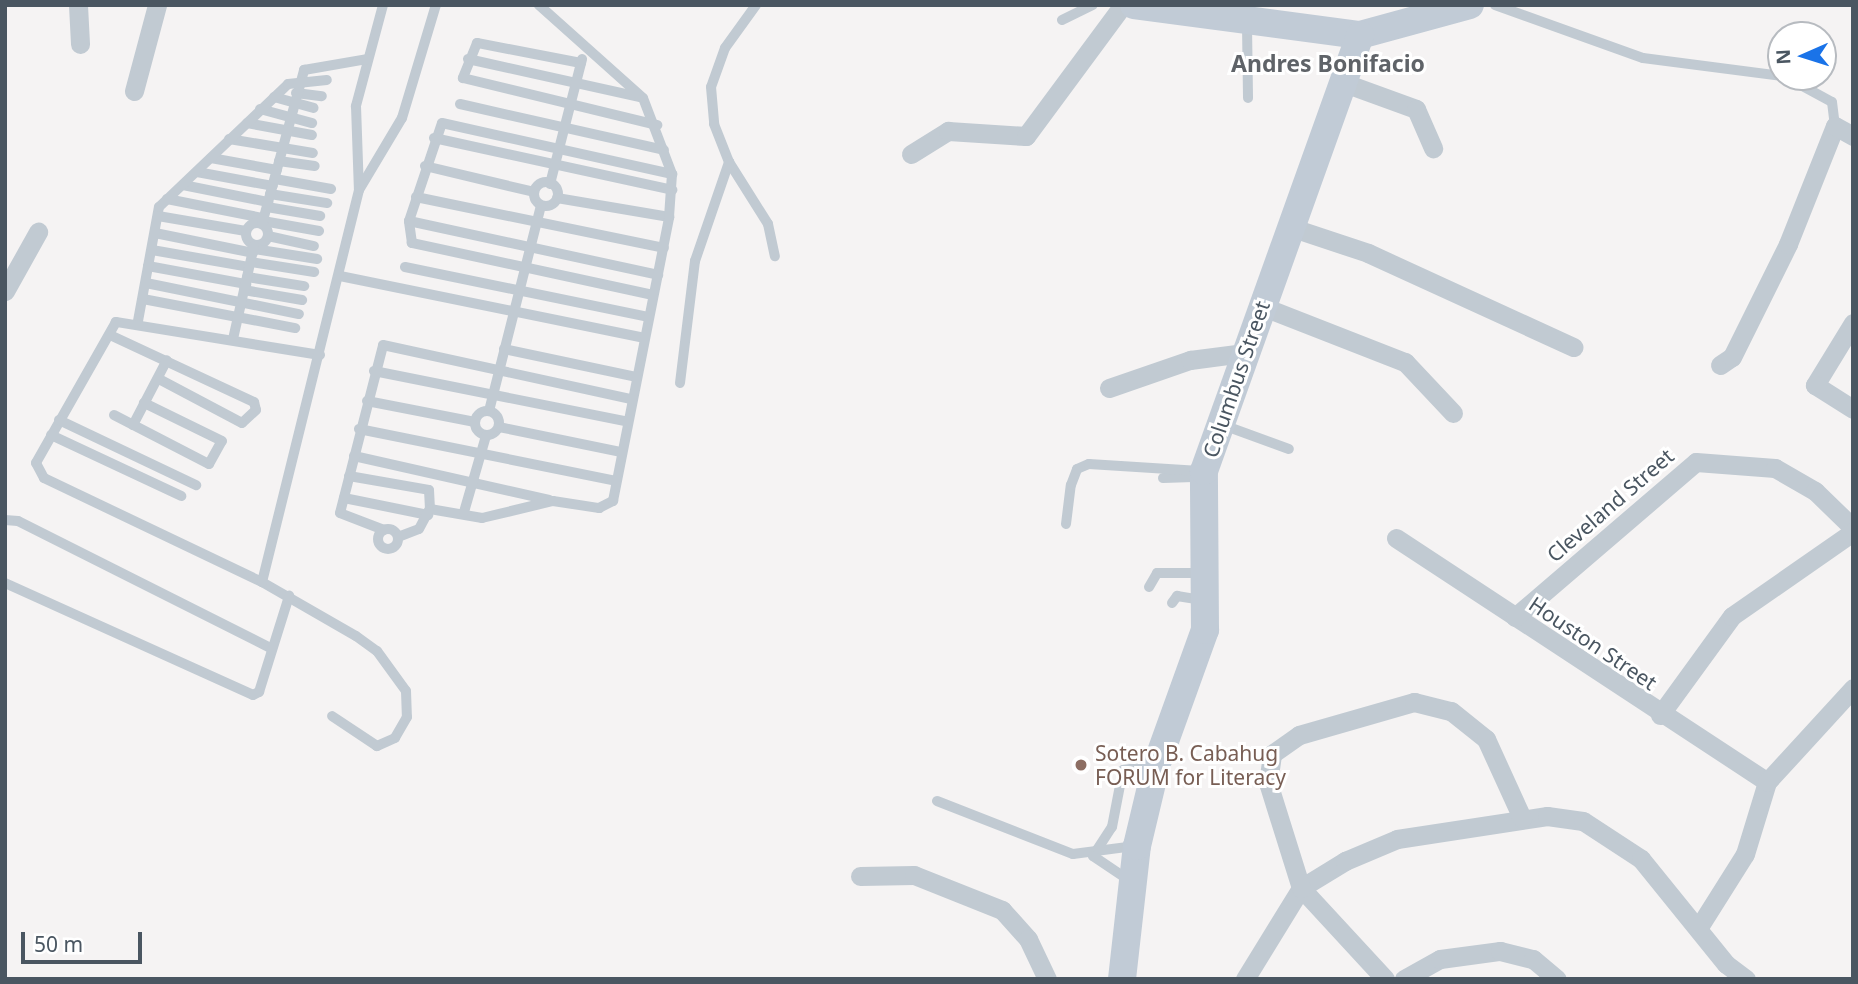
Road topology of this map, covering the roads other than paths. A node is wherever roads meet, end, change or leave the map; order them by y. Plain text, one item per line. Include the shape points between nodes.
1 (78, 5) edge
2 (157, 5) edge
3 (383, 5) edge
4 (436, 5) edge
5 (539, 5) edge
6 (1093, 5) edge
7 (1123, 5) edge
8 (1134, 5) edge
9 (1470, 5) edge
10 (1495, 5) edge
11 (752, 6) edge
12 (1062, 20) dead end
13 (1247, 25) junction
14 (1360, 35) junction
15 (79, 44) dead end
16 (585, 49) junction
17 (368, 58) junction
18 (468, 59) junction
19 (581, 63) junction
20 (1767, 74) edge
21 (327, 80) dead end
22 (300, 81) junction
23 (1339, 81) junction
24 (577, 84) junction
25 (134, 91) dead end
26 (1811, 91) edge
27 (296, 93) junction
28 (322, 96) dead end
29 (274, 97) junction
30 (643, 98) junction
31 (1248, 98) dead end
32 (292, 104) junction
33 (460, 104) dead end
34 (570, 104) junction
35 (314, 108) dead end
36 (260, 110) junction
37 (288, 117) junction
38 (247, 123) junction
39 (312, 123) dead end
40 (563, 124) junction
41 (657, 125) junction
42 (1835, 126) junction
43 (285, 132) junction
44 (312, 135) dead end
45 (1853, 136) edge
46 (433, 138) junction
47 (229, 139) junction
48 (556, 145) junction
49 (282, 148) junction
50 (1433, 148) dead end
51 (664, 150) junction
52 (313, 153) dead end
53 (911, 154) dead end
54 (211, 158) junction
55 (729, 162) junction
56 (552, 164) junction
57 (315, 166) dead end
58 (425, 166) junction
59 (197, 172) junction
60 (672, 174) junction
61 (550, 184) junction
62 (183, 185) junction
63 (273, 186) junction
64 (331, 189) dead end
65 (359, 190) junction
66 (672, 190) junction
67 (534, 192) junction
68 (416, 197) junction
69 (557, 198) junction
70 (167, 199) junction
71 (327, 204) dead end
72 (541, 205) junction
73 (158, 216) junction
74 (320, 216) dead end
75 (669, 217) junction
76 (409, 220) junction
77 (537, 220) junction
78 (262, 221) junction
79 (1287, 226) junction
80 (246, 231) junction
81 (319, 231) dead end
82 (38, 232) dead end
83 (155, 233) junction
84 (268, 236) junction
85 (528, 245) junction
86 (314, 246) dead end
87 (664, 248) junction
88 (152, 250) junction
89 (775, 256) dead end
90 (317, 259) dead end
91 (148, 266) junction
92 (250, 266) junction
93 (405, 267) dead end
94 (523, 269) junction
95 (314, 272) dead end
96 (658, 275) junction
97 (340, 276) junction
98 (146, 283) junction
99 (304, 286) dead end
100 (517, 289) junction
101 (5, 291) edge
102 (653, 295) junction
103 (143, 299) junction
104 (302, 300) dead end
105 (242, 301) junction
106 (1261, 306) junction
107 (513, 312) junction
108 (299, 314) dead end
109 (648, 317) junction
110 (238, 318) junction
111 (138, 321) junction
112 (1853, 323) edge
113 (295, 328) dead end
114 (110, 335) junction
115 (645, 338) junction
116 (233, 339) junction
117 (1573, 347) dead end
118 (504, 349) junction
119 (1243, 353) junction
120 (320, 355) junction
121 (167, 360) junction
122 (1720, 365) dead end
123 (498, 367) junction
124 (374, 371) junction
125 (637, 377) junction
126 (159, 379) junction
127 (680, 383) dead end
128 (1109, 388) dead end
129 (493, 393) junction
130 (631, 399) junction
131 (367, 401) junction
132 (144, 403) junction
133 (1853, 409) edge
134 (489, 411) junction
135 (1453, 413) dead end
136 (114, 415) dead end
137 (59, 419) junction
138 (625, 421) junction
139 (475, 422) junction
140 (1219, 424) junction
141 (133, 425) junction
142 (499, 427) junction
143 (359, 429) junction
144 (51, 435) junction
145 (486, 436) junction
146 (1289, 449) dead end
147 (621, 452) junction
148 (479, 453) junction
149 (354, 456) junction
150 (1204, 474) junction
151 (349, 476) junction
152 (1163, 478) dead end
153 (471, 481) junction
154 (616, 481) junction
155 (196, 485) dead end
156 (181, 496) dead end
157 (344, 498) junction
158 (553, 501) junction
159 (429, 512) junction
160 (464, 512) junction
161 (5, 520) edge
162 (1066, 524) dead end
163 (384, 530) junction
164 (1853, 530) edge
165 (398, 537) junction
166 (1396, 538) dead end
167 (1209, 573) junction
168 (262, 582) junction
169 (5, 583) edge
170 (1149, 587) dead end
171 (289, 596) junction
172 (1209, 601) junction
173 (1172, 603) dead end
174 (1515, 617) junction
175 (270, 648) junction
176 (1853, 688) edge
177 (1660, 715) junction
178 (332, 716) dead end
179 (1156, 766) junction
180 (1767, 782) junction
181 (937, 800) dead end
182 (1522, 818) junction
183 (1137, 846) junction
184 (1093, 856) junction
185 (860, 876) dead end
186 (1130, 881) junction
187 (1301, 888) junction
188 (1699, 927) junction
189 (1047, 979) edge
190 (1122, 979) edge
191 (1245, 979) edge
192 (1385, 979) edge
193 (1404, 979) edge
194 (1557, 979) edge
195 (1746, 979) edge

1 - 15 street
2 - 25 street
3 - 17 lane
4 - 65 lane via 402,118
5 - 16 lane
6 - 12 lane
7 - 53 street via 1026,136 948,131
8 - 13 street
9 - 14 street
10 - 20 lane via 1643,58
11 - 55 lane via 711,87 714,124
13 - 14 street
13 - 31 lane
14 - 23 street, Columbus Street
16 - 19 lane
16 - 30 lane
17 - 22 lane via 312,65
17 - 65 lane via 356,106
18 - 19 lane via 477,43
18 - 24 lane
18 - 34 lane via 466,81
19 - 24 lane
21 - 22 lane
22 - 27 lane
22 - 29 lane
23 - 50 street via 1416,109
23 - 79 street, Columbus Street
24 - 30 lane
24 - 34 lane
26 - 42 lane via 1832,102
27 - 28 lane
27 - 32 lane
29 - 32 lane
29 - 36 lane
30 - 41 lane
32 - 35 lane
32 - 37 lane
33 - 40 lane
34 - 40 lane
34 - 41 lane
36 - 37 lane
36 - 38 lane
37 - 39 lane
37 - 43 lane
38 - 43 lane
38 - 47 lane
40 - 48 lane
40 - 51 lane
41 - 51 lane
42 - 45 street
42 - 122 street via 1788,244 1732,357
43 - 44 lane
43 - 49 lane
46 - 48 lane via 442,123
46 - 56 lane
46 - 58 lane
47 - 49 lane
47 - 54 lane
48 - 56 lane
48 - 60 lane
49 - 52 lane
49 - 63 lane
51 - 60 lane
54 - 59 lane
54 - 63 lane
55 - 89 lane via 753,191
55 - 127 lane via 695,261
56 - 61 lane
56 - 66 lane
57 - 63 lane
58 - 67 lane
58 - 68 lane
59 - 62 lane
59 - 63 lane
60 - 66 lane
61 - 67 lane
61 - 69 lane
62 - 63 lane
62 - 70 lane
63 - 64 lane
63 - 71 lane
63 - 74 lane
63 - 78 lane
65 - 97 lane
66 - 75 lane
67 - 72 lane
68 - 76 lane
68 - 77 lane
69 - 72 lane
69 - 75 lane
70 - 73 lane
70 - 78 lane
72 - 77 lane
73 - 80 lane
73 - 83 lane
75 - 87 lane
76 - 85 lane
76 - 94 lane via 412,243
77 - 85 lane
77 - 87 lane
78 - 80 lane
78 - 81 lane
78 - 84 lane
79 - 106 street, Columbus Street
79 - 117 street via 1368,253
80 - 92 lane
82 - 101 street
83 - 88 lane
83 - 92 lane
84 - 86 lane
84 - 92 lane
85 - 94 lane
85 - 96 lane
87 - 96 lane
88 - 91 lane
88 - 92 lane
90 - 92 lane
91 - 92 lane
91 - 98 lane
92 - 95 lane
92 - 99 lane
92 - 104 lane
92 - 105 lane
93 - 100 lane
94 - 100 lane
94 - 102 lane
96 - 102 lane
97 - 107 lane
97 - 120 lane
98 - 103 lane
98 - 105 lane
100 - 107 lane
100 - 109 lane
102 - 109 lane
103 - 110 lane
103 - 111 lane
105 - 108 lane
105 - 110 lane
106 - 119 street, Columbus Street
106 - 135 street via 1405,362
107 - 115 lane
107 - 118 lane
109 - 115 lane
110 - 113 lane
110 - 116 lane
111 - 114 lane via 117,322
111 - 116 lane
112 - 133 street via 1815,385
114 - 121 lane
114 - 137 lane
115 - 125 lane
116 - 120 lane
118 - 123 lane
118 - 125 lane
119 - 128 street via 1190,360
119 - 140 street, Columbus Street
120 - 168 lane
121 - 126 lane
121 - 126 lane via 254,402 256,410 242,423
123 - 124 lane via 383,345
123 - 129 lane
123 - 130 lane
124 - 129 lane
124 - 131 lane
125 - 130 lane
126 - 132 lane
129 - 134 lane
129 - 138 lane
130 - 138 lane
131 - 139 lane
131 - 143 lane
132 - 141 lane
132 - 141 lane via 220,439 221,446 205,463
134 - 139 lane
134 - 142 lane
136 - 141 lane
137 - 144 lane
137 - 155 lane
138 - 147 lane
139 - 145 lane
140 - 146 lane
140 - 150 street, Columbus Street
142 - 145 lane
142 - 147 lane
143 - 148 lane
143 - 149 lane
144 - 156 lane
144 - 168 lane via 36,463 44,478
145 - 148 lane
147 - 154 lane
148 - 153 lane
148 - 154 lane
149 - 151 lane
149 - 153 lane
150 - 152 lane
150 - 162 lane via 1089,464 1077,469
150 - 167 street, Columbus Street
151 - 157 lane
151 - 159 lane via 429,491
153 - 158 lane
153 - 160 lane
154 - 158 lane via 611,506
157 - 159 lane
157 - 163 lane via 345,520
158 - 160 lane via 490,517
159 - 160 lane
159 - 165 lane via 419,529
161 - 175 lane
163 - 165 lane
163 - 165 lane via 378,538 383,547 392,548
164 - 174 street, Cleveland Street via 1815,491 1775,468 1696,462
164 - 177 street via 1732,615
166 - 174 street, Houston Street
167 - 170 lane via 1157,573
167 - 172 street, Columbus Street
168 - 171 lane
169 - 175 lane via 253,695 259,692
171 - 175 lane
171 - 178 lane via 377,651 406,691 407,717 395,737 377,746
172 - 173 lane via 1177,596
172 - 179 street, Columbus Street via 1205,630
174 - 177 street, Houston Street
176 - 180 street
177 - 180 street, Houston Street
179 - 183 street, Columbus Street
179 - 184 lane via 1123,770 1112,827
180 - 188 street via 1745,854
181 - 184 lane
182 - 187 street via 1398,839
182 - 187 street via 1486,739 1451,711 1414,702 1299,735 1272,754 1268,783
182 - 188 street via 1583,821 1612,836
183 - 184 lane
183 - 186 street, Columbus Street
184 - 186 lane
185 - 189 street via 914,875 1002,910 1028,939
186 - 190 street, Columbus Street
187 - 191 street
187 - 192 street
188 - 195 street via 1726,964
193 - 194 street via 1440,959 1500,951 1533,959

